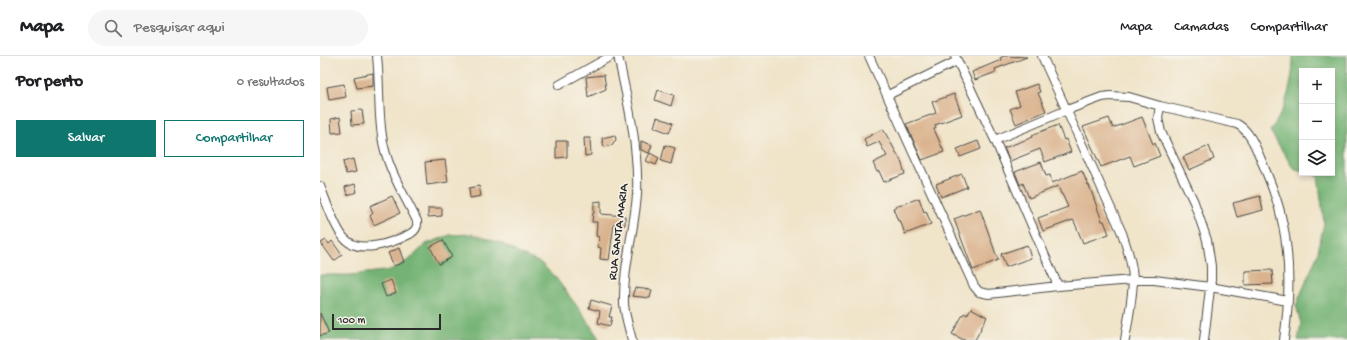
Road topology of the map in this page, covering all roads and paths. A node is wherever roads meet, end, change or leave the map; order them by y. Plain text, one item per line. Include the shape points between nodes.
1 (377, 56) edge
2 (611, 56) edge
3 (618, 56) edge
4 (870, 56) edge
5 (1042, 56) edge
6 (956, 59) edge
7 (559, 85) dead end
8 (888, 95) junction
9 (1160, 106) junction
10 (1067, 110) junction
11 (995, 140) junction
12 (320, 186) edge
13 (1133, 280) junction
14 (1058, 286) junction
15 (1210, 287) junction
16 (1288, 301) junction
17 (632, 340) edge
18 (1125, 340) edge
19 (1204, 340) edge
20 (1284, 340) edge

1 - 12 street via 384,147 392,172 418,227 410,234 380,245 371,247 351,243 345,239 336,225
2 - 7 street
3 - 17 street, RUA SANTA MARIA via 634,132 637,178 636,203 624,284 624,305
4 - 8 street
5 - 10 street
6 - 8 street
6 - 11 street
8 - 14 street via 977,290 982,294 989,294
9 - 10 street via 1129,97 1110,96
9 - 15 street via 1158,118 1161,132 1194,202 1207,240 1211,266
9 - 16 street via 1237,124 1245,129 1271,182 1281,216 1287,252
10 - 11 street
10 - 13 street via 1122,233
11 - 14 street
13 - 14 street
13 - 15 street
13 - 18 street
15 - 16 street
15 - 19 street
16 - 20 street

